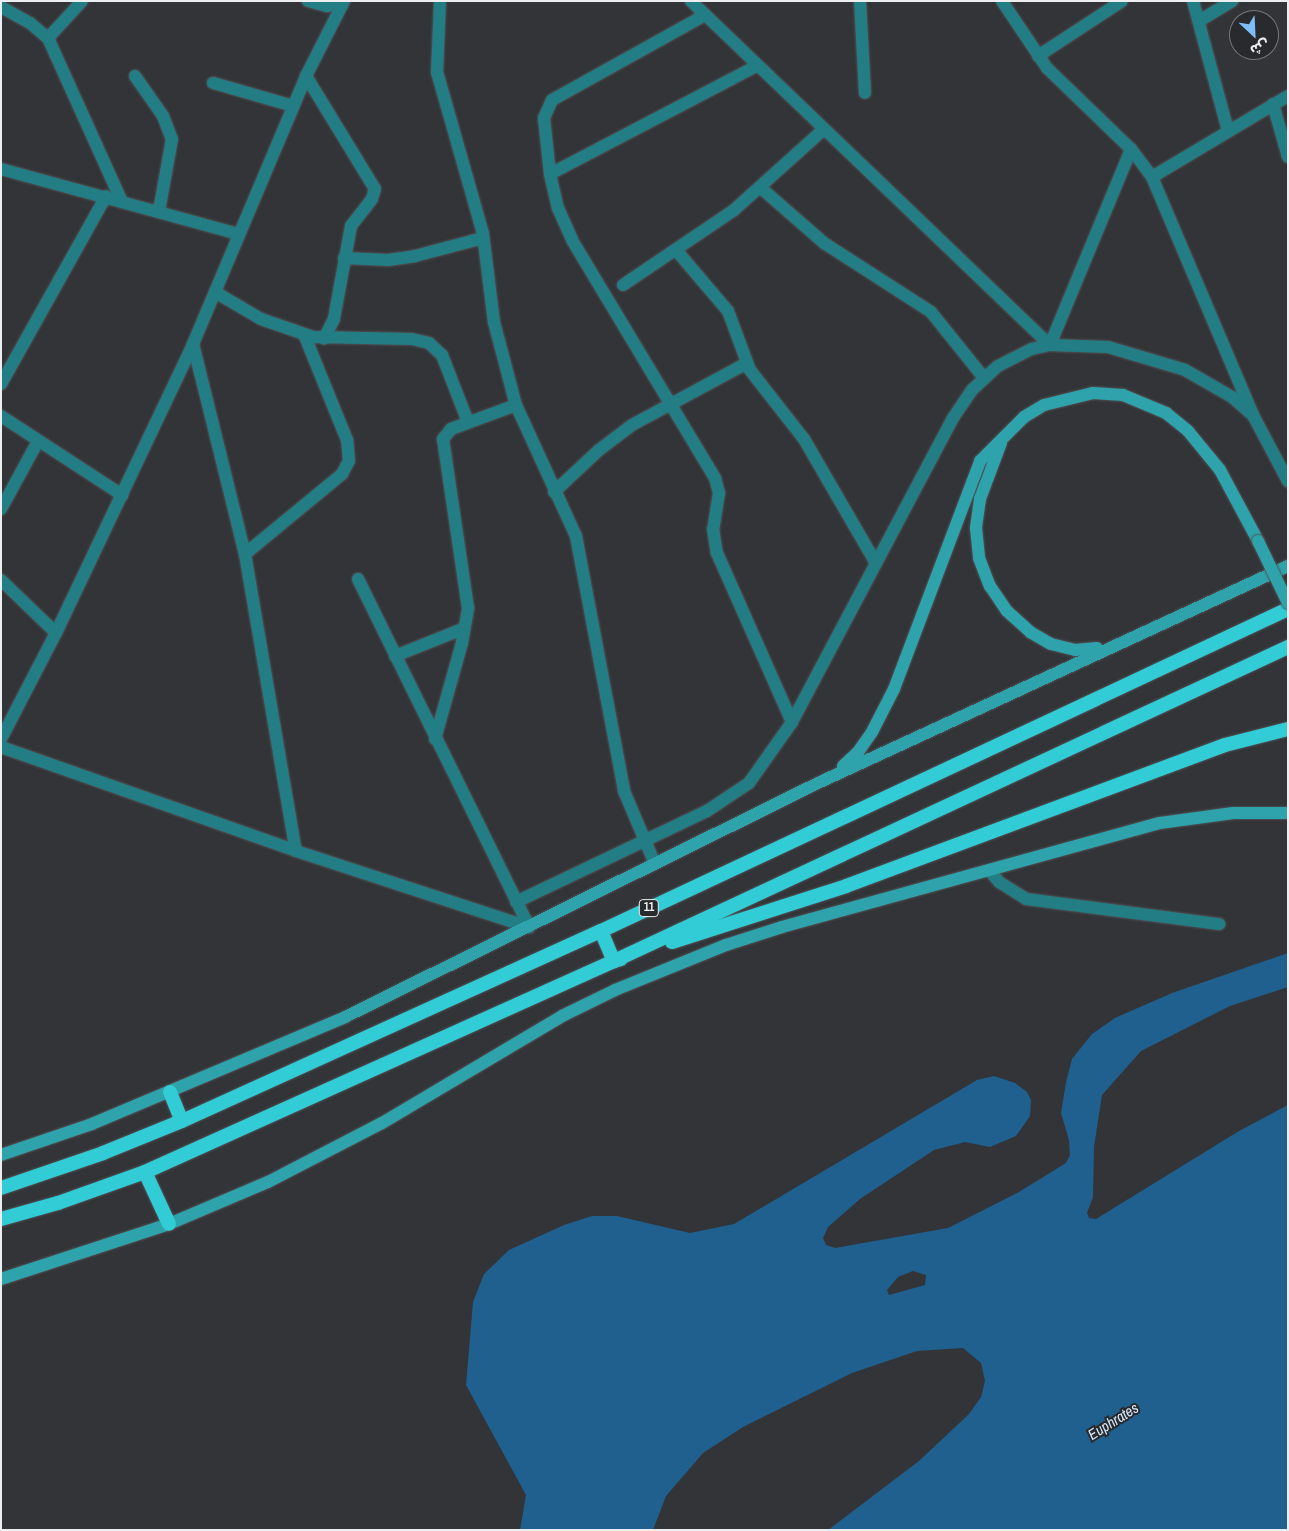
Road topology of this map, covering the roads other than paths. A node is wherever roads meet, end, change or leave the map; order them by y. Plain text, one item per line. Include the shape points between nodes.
1 (82, 1) edge
2 (308, 1) edge
3 (440, 1) edge
4 (691, 1) edge
5 (860, 1) edge
6 (1002, 1) edge
7 (1122, 1) edge
8 (1194, 1) edge
9 (1232, 1) edge
10 (343, 2) edge
11 (1, 6) edge
12 (705, 15) junction
13 (1199, 21) junction
14 (48, 38) junction
15 (1038, 56) junction
16 (757, 66) junction
17 (135, 76) dead end
18 (306, 76) junction
19 (213, 83) dead end
20 (865, 93) dead end
21 (1288, 96) edge
22 (1273, 104) junction
23 (293, 106) junction
24 (823, 130) junction
25 (1228, 131) junction
26 (1131, 149) junction
27 (1288, 157) edge
28 (3, 171) edge
29 (550, 174) junction
30 (1152, 177) junction
31 (761, 188) junction
32 (106, 196) junction
33 (121, 200) junction
34 (159, 211) junction
35 (240, 234) junction
36 (483, 238) junction
37 (676, 250) junction
38 (344, 258) junction
39 (623, 285) dead end
40 (215, 292) junction
41 (304, 334) junction
42 (324, 339) junction
43 (193, 344) junction
44 (1050, 345) junction
45 (747, 364) junction
46 (984, 378) junction
47 (1, 384) edge
48 (670, 403) junction
49 (516, 405) junction
50 (1253, 414) junction
51 (1, 416) edge
52 (468, 422) junction
53 (1007, 432) junction
54 (38, 441) junction
55 (1288, 481) edge
56 (554, 492) junction
57 (122, 495) junction
58 (1, 509) edge
59 (245, 554) junction
60 (876, 563) junction
61 (1288, 566) edge
62 (1, 580) edge
63 (358, 580) dead end
64 (1288, 603) edge
65 (1288, 609) edge
66 (465, 628) junction
67 (56, 633) junction
68 (1106, 647) junction
69 (1288, 647) edge
70 (395, 656) junction
71 (792, 722) junction
72 (1288, 729) edge
73 (1, 739) edge
74 (434, 739) junction
75 (1, 747) edge
76 (820, 782) junction
77 (1288, 813) edge
78 (644, 840) junction
79 (296, 851) junction
80 (655, 864) junction
81 (989, 870) junction
82 (516, 902) junction
83 (1220, 924) dead end
84 (529, 927) junction
85 (601, 931) junction
86 (614, 961) junction
87 (170, 1092) junction
88 (182, 1121) junction
89 (1, 1155) edge
90 (145, 1172) junction
91 (1, 1188) edge
92 (1, 1219) edge
93 (169, 1224) junction
94 (1, 1279) edge

1 - 14 street
2 - 10 street via 327,6
3 - 36 street via 437,72
4 - 12 street
5 - 20 street
6 - 15 street
7 - 15 street
8 - 13 street
9 - 13 street
10 - 18 street
11 - 14 street
12 - 16 street
12 - 29 street via 552,100 544,118
13 - 25 street
14 - 33 street
15 - 26 street via 1066,88
16 - 24 street
16 - 29 street
17 - 34 street via 163,116 172,139
18 - 23 street
18 - 38 street via 375,189 374,196 351,226
19 - 23 street
21 - 22 street
22 - 25 street
22 - 27 street
23 - 35 street
24 - 31 street
24 - 44 street
25 - 30 street
26 - 30 street
26 - 44 street
28 - 32 street
29 - 48 street via 558,208 572,240
30 - 50 street
31 - 37 street
31 - 46 street via 824,243 931,312
32 - 33 street
32 - 47 street
33 - 34 street
34 - 35 street
35 - 40 street
36 - 38 street via 416,256 388,260
36 - 49 street via 489,299
37 - 39 street
37 - 45 street via 728,311
38 - 42 street via 334,319
40 - 41 street via 261,319
40 - 43 street
41 - 42 street
41 - 59 street via 347,440 349,462 342,474
42 - 52 street via 412,339 429,343 442,355
43 - 57 street
43 - 59 street
44 - 46 street via 1014,356
44 - 50 street via 1108,347 1159,360 1209,382
45 - 48 street
45 - 60 street via 804,439
46 - 60 street via 953,418
48 - 56 street via 615,437
48 - 71 street via 717,484 719,500 713,536 716,553
49 - 52 street
49 - 56 street
50 - 55 street
51 - 54 street
52 - 66 street via 446,434 442,446 467,588
53 - 64 main road, bridge via 1024,417 1068,397 1093,393 1122,395 1166,413 1205,450 1220,470
53 - 68 main road via 988,474 976,528 980,558 990,586 1007,611 1030,632 1051,644 1075,650
53 - 76 main road via 980,461 971,479 884,711 858,752
54 - 57 street
54 - 58 street
56 - 78 street via 576,536 624,791
57 - 67 street
59 - 79 street
60 - 71 street
61 - 68 main road
62 - 67 street
63 - 70 street
65 - 85 highway, 11
66 - 70 street
66 - 74 street
67 - 73 street
68 - 76 main road
69 - 86 highway, 11
70 - 74 street
71 - 78 street via 760,770 736,794
72 - 86 highway via 1225,745 846,886
74 - 82 street
75 - 79 street
76 - 80 main road
77 - 81 main road via 1233,813 1160,823
78 - 80 street
78 - 82 street
79 - 84 street
80 - 84 main road
81 - 83 street via 1005,887 1026,899
81 - 93 main road via 782,927 643,978 510,1045 345,1144 268,1182
82 - 84 street
84 - 87 main road via 345,1017
85 - 86 highway
85 - 88 highway, 11
86 - 90 highway, 11
87 - 88 highway
87 - 89 main road via 92,1124
88 - 91 highway, 11 via 103,1153
90 - 92 highway, 11
90 - 93 highway
93 - 94 main road

